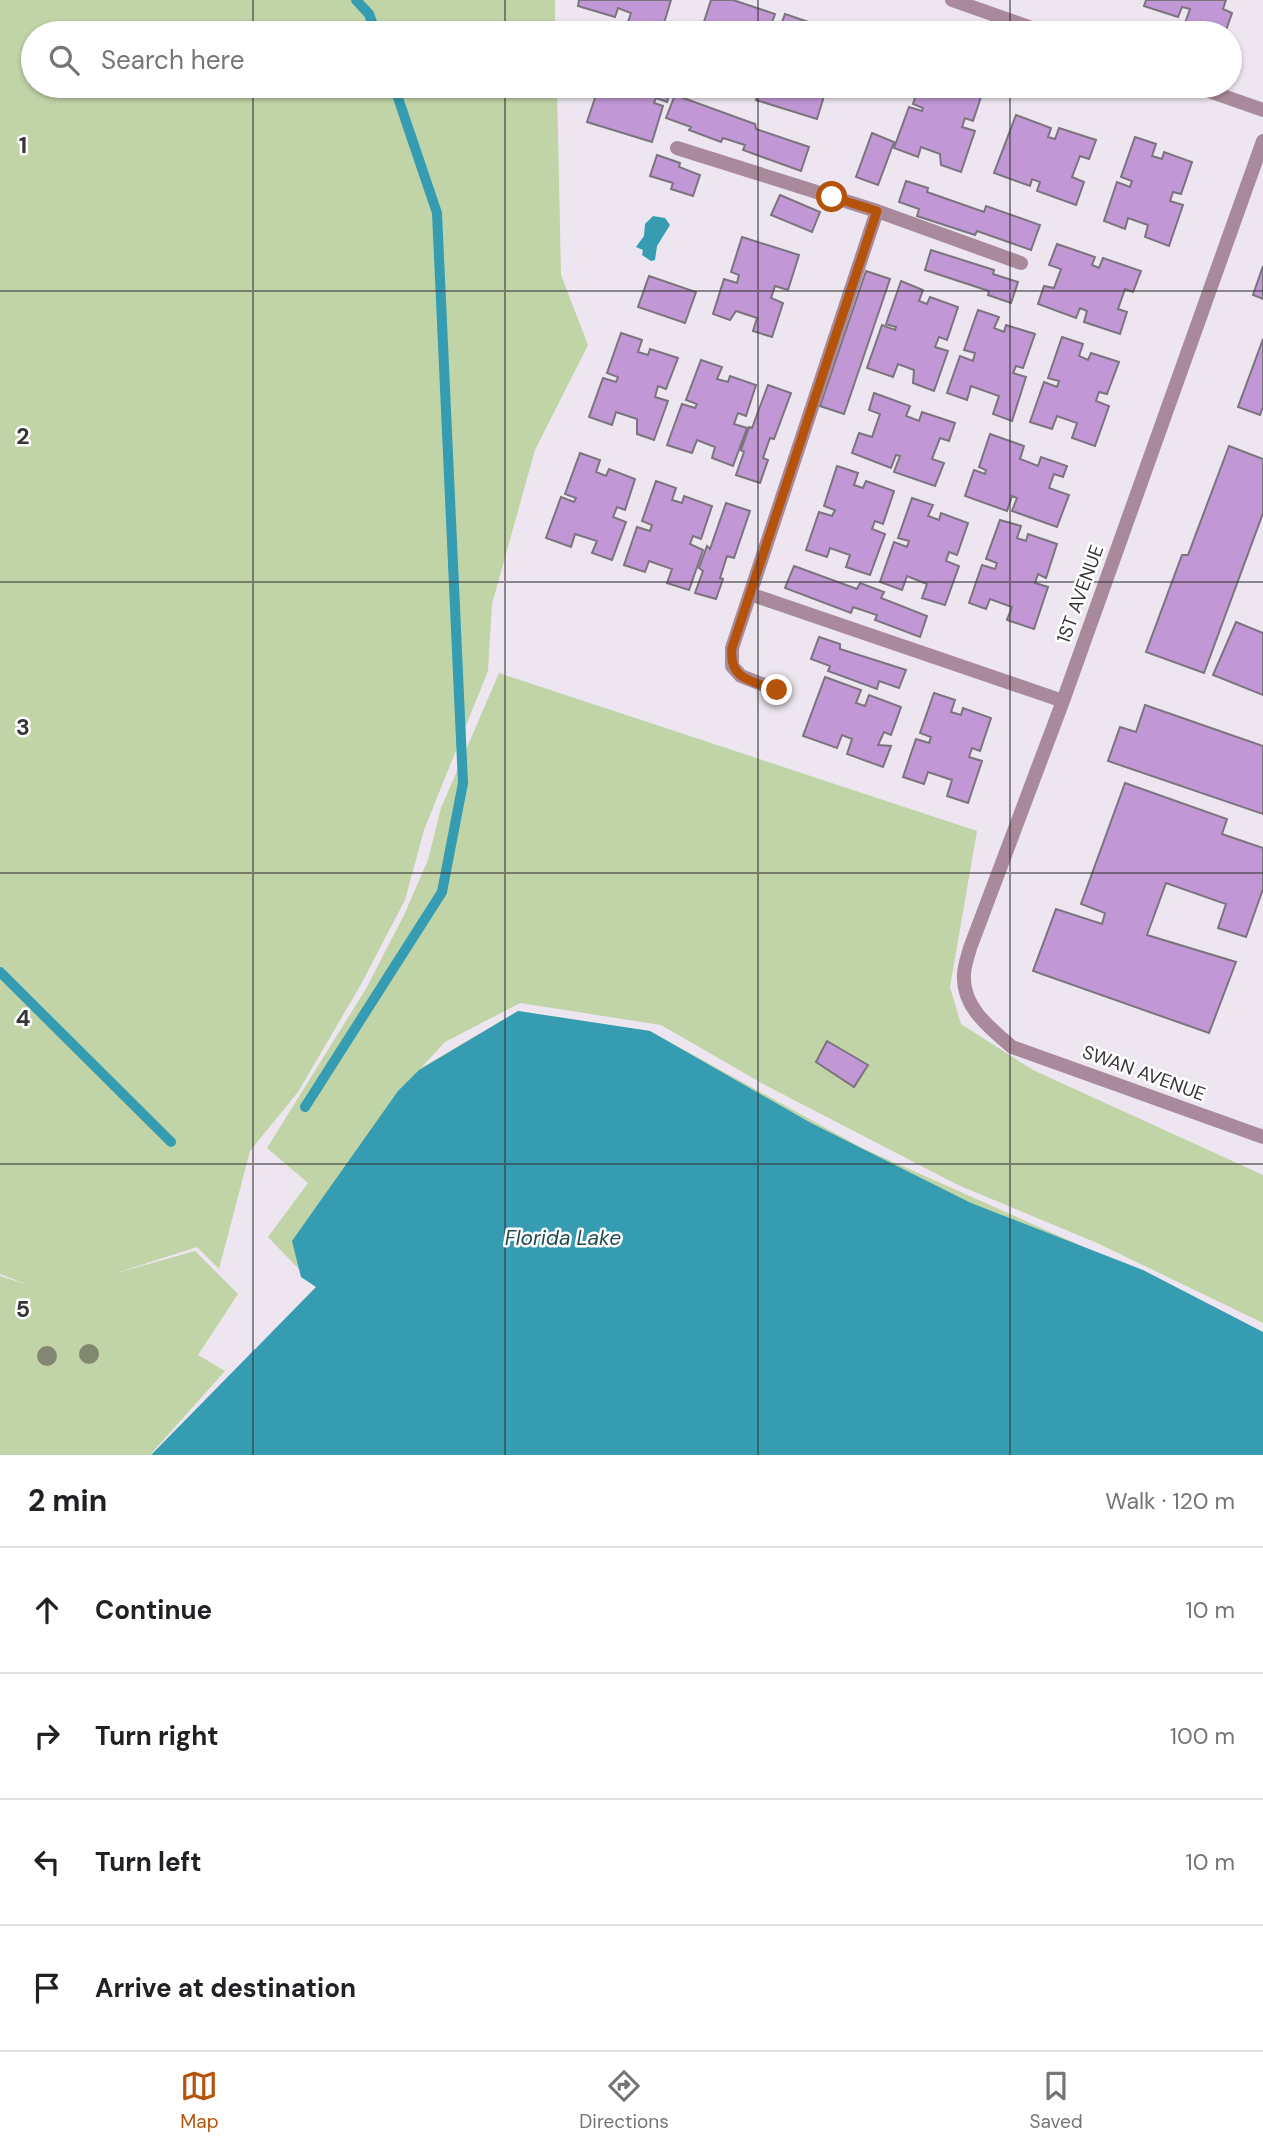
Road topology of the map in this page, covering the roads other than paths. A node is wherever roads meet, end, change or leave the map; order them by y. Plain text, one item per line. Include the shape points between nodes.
1 (952, 0) edge
2 (1012, 21) edge
3 (1228, 98) edge
4 (1263, 110) edge
5 (1263, 141) edge
6 (677, 148) dead end
7 (877, 211) junction
8 (1021, 263) dead end
9 (750, 594) junction
10 (777, 690) dead end
11 (1063, 701) junction
12 (1012, 1047) joint
13 (1263, 1137) edge

1 - 2 street
3 - 4 street
5 - 11 street, 1ST AVENUE
6 - 7 street
7 - 8 street
7 - 9 street
9 - 10 street via 732,648 732,666 741,676
9 - 11 street
11 - 12 street, 1ST AVENUE via 970,948 964,976 979,1018
12 - 13 street, SWAN AVENUE

